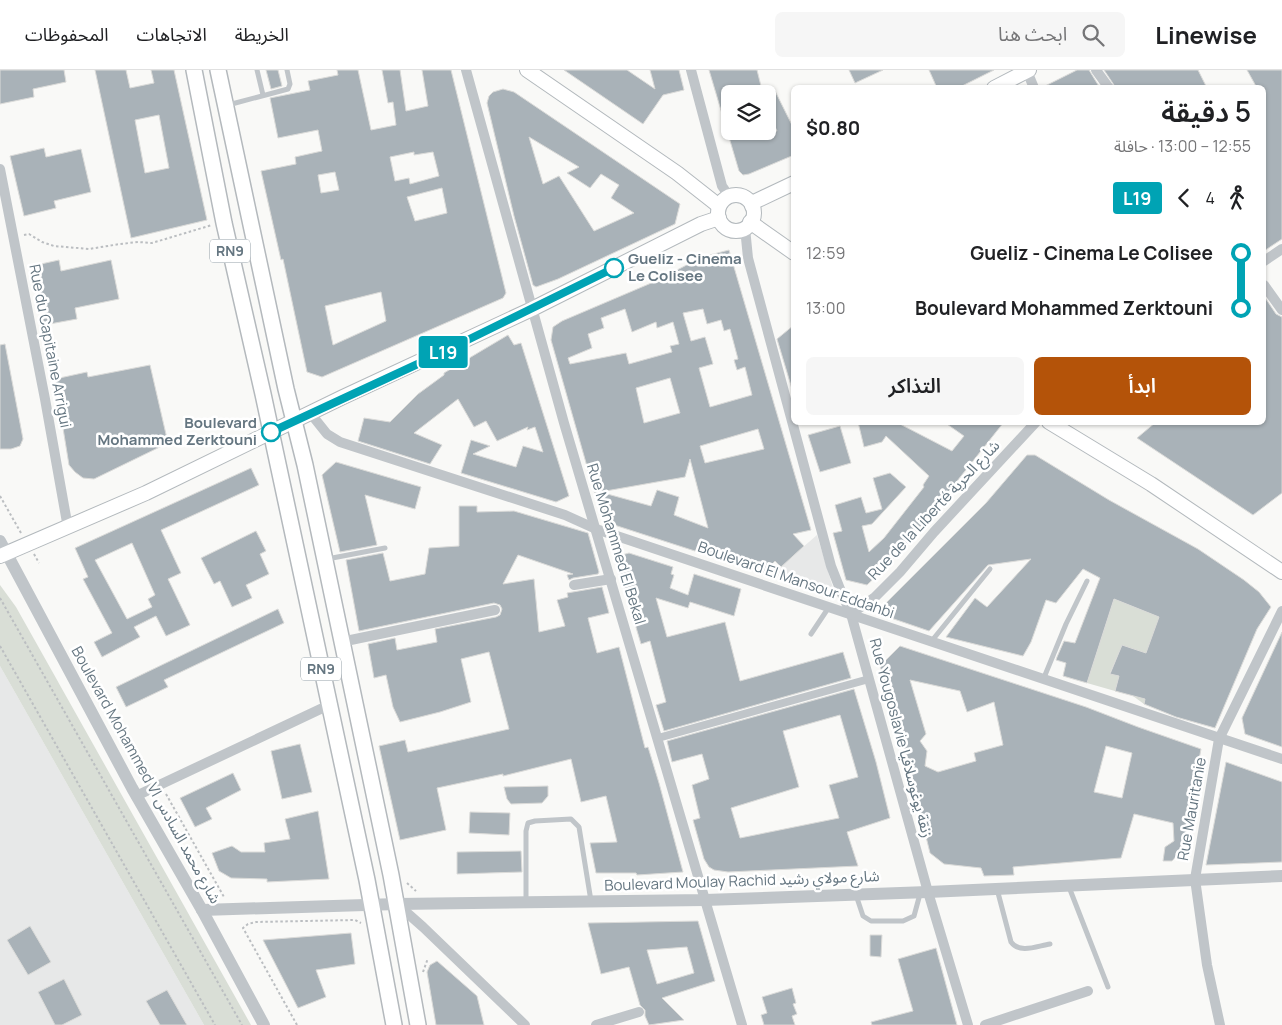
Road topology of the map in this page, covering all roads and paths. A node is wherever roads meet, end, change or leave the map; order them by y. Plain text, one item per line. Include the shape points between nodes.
1 (194, 70) edge
2 (218, 70) edge
3 (257, 70) edge
4 (287, 70) edge
5 (466, 70) edge
6 (527, 70) edge
7 (691, 70) edge
8 (1028, 70) edge
9 (1096, 70) edge
10 (1000, 85) edge
11 (1033, 85) edge
12 (1107, 85) edge
13 (263, 95) junction
14 (225, 105) junction
15 (0, 169) edge
16 (791, 184) edge
17 (752, 206) junction
18 (722, 207) junction
19 (224, 223) junction
20 (748, 225) junction
21 (14, 236) junction
22 (1282, 250) edge
23 (791, 251) edge
24 (1266, 260) edge
25 (1266, 288) edge
26 (532, 309) junction
27 (1282, 310) edge
28 (311, 414) junction
29 (791, 418) edge
30 (294, 421) junction
31 (793, 425) edge
32 (1033, 425) edge
33 (1054, 425) edge
34 (271, 432) junction
35 (0, 496) edge
36 (68, 528) junction
37 (596, 529) junction
38 (28, 544) junction
39 (385, 548) dead end
40 (2, 550) edge
41 (324, 560) junction
42 (39, 563) dead end
43 (990, 569) dead end
44 (1282, 572) edge
45 (611, 579) junction
46 (1087, 581) dead end
47 (574, 585) dead end
48 (0, 598) edge
49 (829, 607) junction
50 (495, 610) dead end
51 (1282, 611) edge
52 (851, 614) junction
53 (811, 634) dead end
54 (341, 642) junction
55 (930, 643) junction
56 (0, 646) edge
57 (869, 679) junction
58 (1043, 680) junction
59 (329, 705) junction
60 (658, 738) junction
61 (1219, 739) junction
62 (1282, 759) edge
63 (161, 784) junction
64 (136, 796) junction
65 (1282, 876) edge
66 (404, 878) dead end
67 (1195, 879) junction
68 (1068, 885) junction
69 (996, 888) junction
70 (416, 892) dead end
71 (924, 892) junction
72 (856, 894) junction
73 (705, 900) junction
74 (227, 902) dead end
75 (526, 902) junction
76 (591, 902) junction
77 (397, 904) junction
78 (372, 906) junction
79 (202, 910) junction
80 (364, 927) dead end
81 (1050, 944) dead end
82 (1108, 987) dead end
83 (1088, 991) dead end
84 (639, 1012) dead end
85 (215, 1025) edge
86 (242, 1025) edge
87 (264, 1025) edge
88 (297, 1025) edge
89 (394, 1025) edge
90 (418, 1025) edge
91 (525, 1025) edge
92 (596, 1025) edge
93 (742, 1025) edge
94 (968, 1025) edge
95 (985, 1025) edge
96 (1220, 1025) edge

1 - 19 main road, RN9
2 - 14 main road, RN9
3 - 13 lane
4 - 13 lane via 288,89
5 - 26 street, Rue Mohammed El Bekal
6 - 18 main road via 677,172
7 - 18 street via 722,186
8 - 10 main road
8 - 11 street
9 - 12 street
13 - 14 lane
14 - 30 main road, RN9
15 - 21 street, Rue du Capitaine Arrigui
16 - 17 main road
17 - 18 main road via 738,195
17 - 20 main road via 753,214
18 - 20 main road via 724,226 740,230
18 - 26 main road via 701,224
19 - 21 path via 152,243 120,244 89,250 54,246 29,234
19 - 34 main road, RN9
20 - 23 main road
20 - 29 street, Rue Yougoslavie زنقة يوغوسلافيا via 748,258
21 - 36 street, Rue du Capitaine Arrigui
22 - 24 street
25 - 27 street
26 - 28 main road
26 - 37 street, Rue Mohammed El Bekal
28 - 30 main road
28 - 37 street, Boulevard El Mansour Eddahbi via 327,434 340,442 565,515
30 - 34 main road
30 - 41 main road, RN9
31 - 52 street, Rue Yougoslavie زنقة يوغوسلافيا via 831,566
32 - 52 street, Rue de la Liberté شارع الحرية via 900,572 875,597
33 - 44 main road via 1151,484
34 - 36 main road
34 - 59 main road, RN9
35 - 38 path
36 - 38 main road
37 - 45 street, Rue Mohammed El Bekal
37 - 49 street, Boulevard El Mansour Eddahbi
38 - 40 main road
38 - 42 path
39 - 41 lane
40 - 64 street, Boulevard Mohammed VI شارع محمد السادس
41 - 54 main road, RN9
43 - 55 lane
45 - 47 street
45 - 60 street, Rue Mohammed El Bekal
46 - 58 lane
48 - 86 path
49 - 52 street, Boulevard El Mansour Eddahbi
49 - 53 lane
50 - 54 street
51 - 61 street, Rue Mauritanie
52 - 55 street, Boulevard El Mansour Eddahbi
52 - 57 street, Rue Yougoslavie زنقة يوغوسلافيا
54 - 77 main road, RN9
55 - 58 street, Boulevard El Mansour Eddahbi
56 - 85 path
57 - 60 street
57 - 71 street, Rue Yougoslavie زنقة يوغوسلافيا
58 - 61 street, Boulevard El Mansour Eddahbi
59 - 63 street
59 - 78 main road, RN9
60 - 73 street, Rue Mohammed El Bekal
61 - 62 street, Boulevard El Mansour Eddahbi
61 - 67 street, Rue Mauritanie
63 - 64 street
63 - 74 path
64 - 79 street, Boulevard Mohammed VI شارع محمد السادس
65 - 67 street, Boulevard Moulay Rachid شارع مولاي رشيد
66 - 70 path
67 - 68 street, Boulevard Moulay Rachid شارع مولاي رشيد
67 - 96 street, Rue Mauritanie via 1207,965
68 - 69 street, Boulevard Moulay Rachid شارع مولاي رشيد
68 - 82 lane
69 - 71 street, Boulevard Moulay Rachid شارع مولاي رشيد
69 - 81 lane via 1015,948
71 - 72 street, Boulevard Moulay Rachid شارع مولاي رشيد
71 - 72 lane via 914,916 903,921 871,921 863,916
71 - 94 street, Rue Yougoslavie زنقة يوغوسلافيا
72 - 73 street, Boulevard Moulay Rachid شارع مولاي رشيد
73 - 76 street, Boulevard Moulay Rachid شارع مولاي رشيد
73 - 93 street, Rue Mohammed El Bekal
75 - 76 street, Boulevard Moulay Rachid شارع مولاي رشيد
75 - 76 lane via 528,823 571,819 580,828
75 - 77 street, Boulevard Moulay Rachid شارع مولاي رشيد
77 - 78 street, Boulevard Moulay Rachid شارع مولاي رشيد
77 - 90 main road, RN9
77 - 91 street
78 - 79 street, Boulevard Moulay Rachid شارع مولاي رشيد
78 - 89 main road, RN9
79 - 87 street, Boulevard Mohammed VI شارع محمد السادس
80 - 88 path via 355,920 256,922 243,928
83 - 95 street
84 - 92 street

